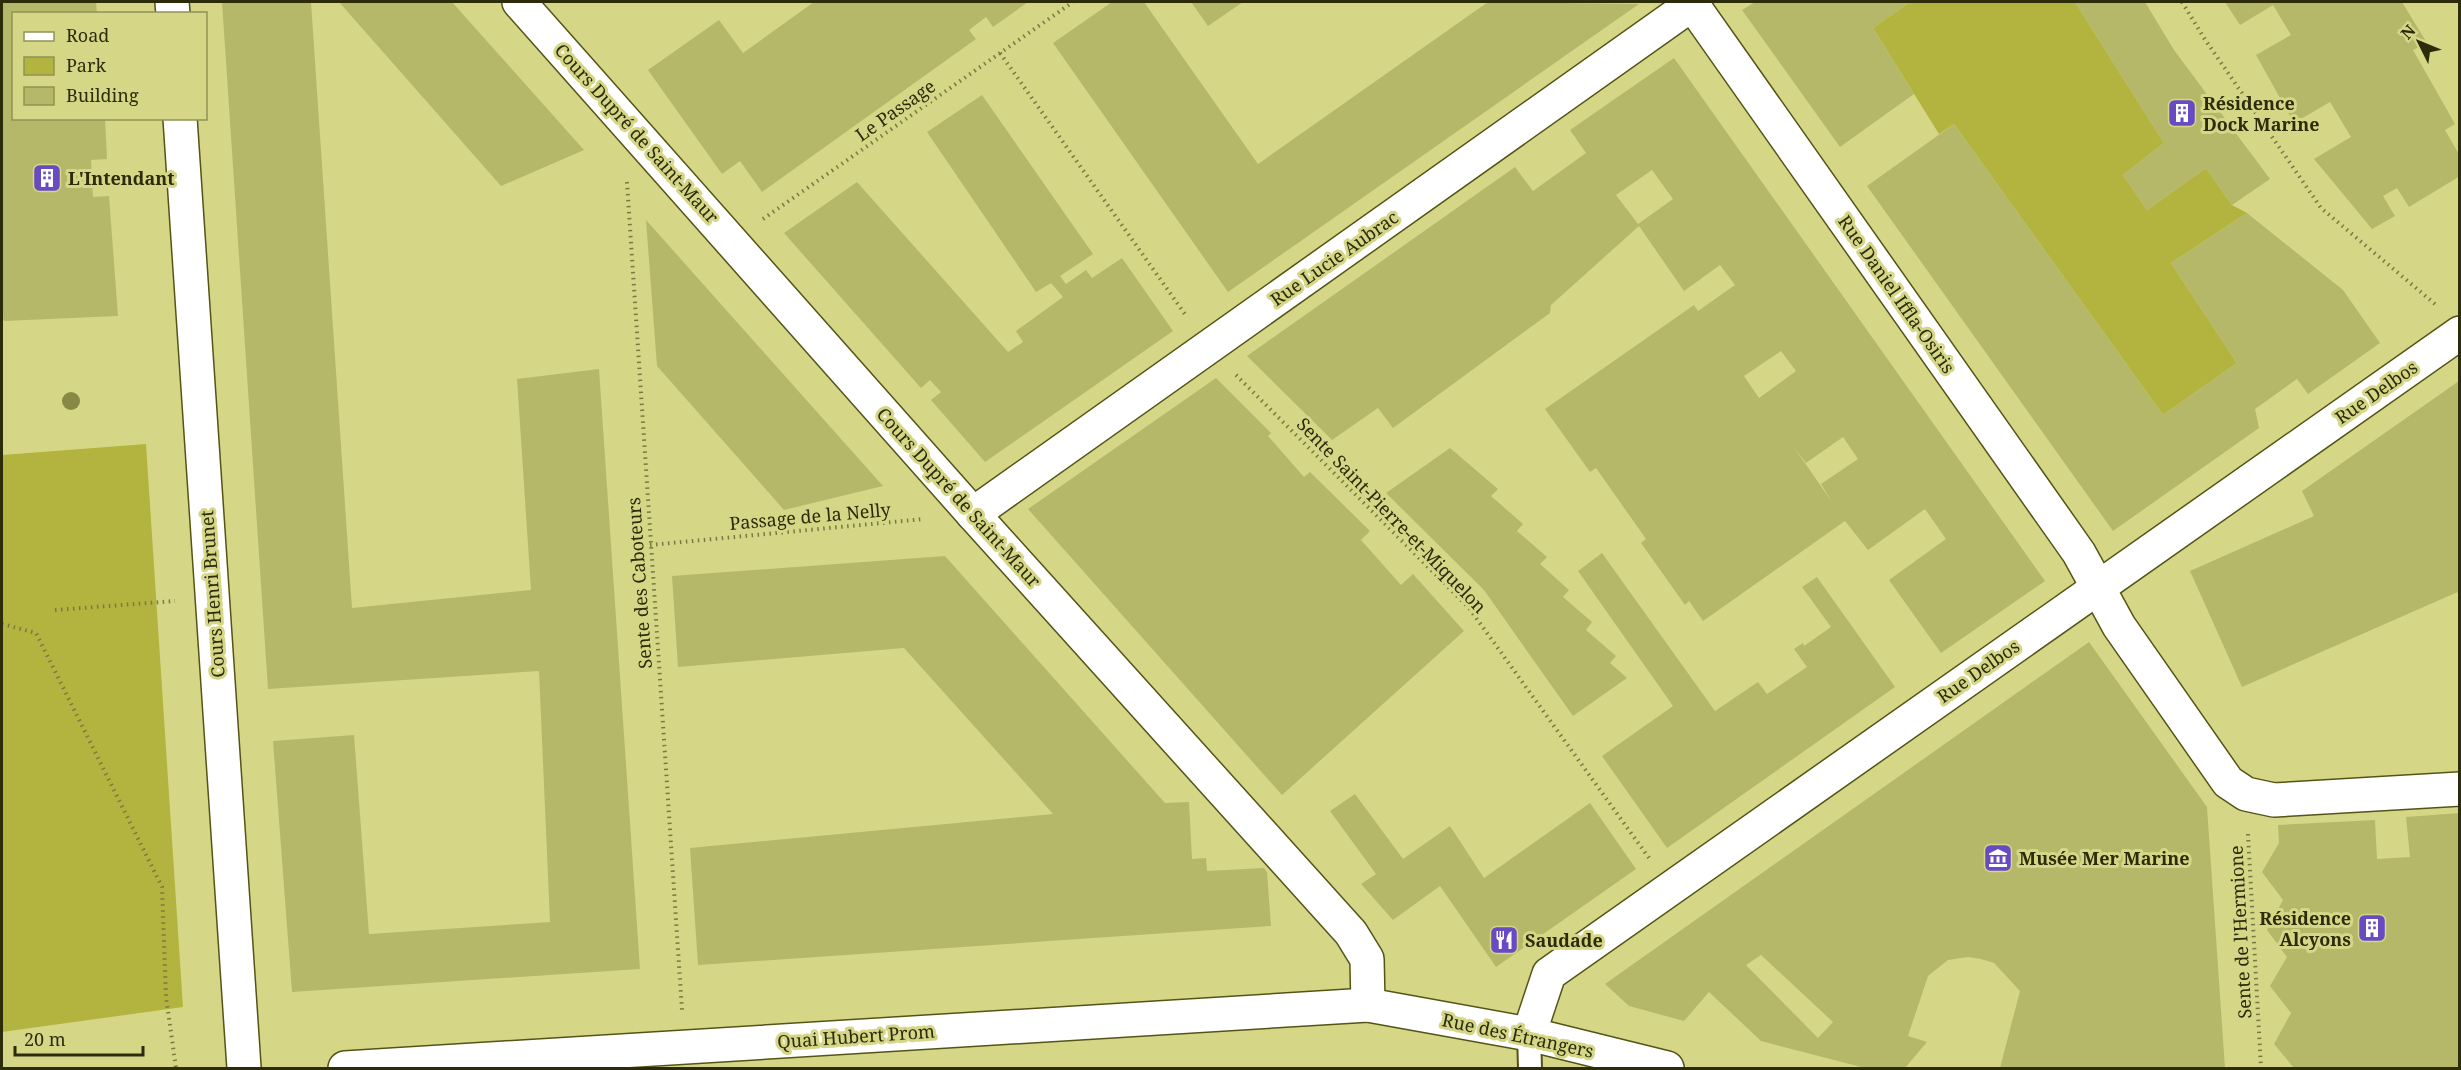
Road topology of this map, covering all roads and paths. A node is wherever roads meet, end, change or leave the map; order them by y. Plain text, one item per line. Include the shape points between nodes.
1 (519, 2) edge
2 (1073, 2) edge
3 (2182, 2) edge
4 (1694, 3) edge
5 (1000, 53) junction
6 (180, 120) edge
7 (626, 176) dead end
8 (733, 240) junction
9 (2457, 335) edge
10 (1208, 348) junction
11 (973, 514) junction
12 (650, 545) junction
13 (2100, 586) junction
14 (212, 599) junction
15 (55, 610) dead end
16 (2, 624) edge
17 (2460, 789) edge
18 (2246, 794) junction
19 (1670, 888) junction
20 (1368, 1005) junction
21 (1529, 1034) junction
22 (684, 1046) junction
23 (176, 1068) edge
24 (244, 1068) edge
25 (345, 1068) edge
26 (1530, 1068) edge
27 (1667, 1068) edge
28 (2261, 1068) edge

1 - 8 street, Cours Dupré de Saint-Maur
2 - 5 path, Le Passage
3 - 9 path via 2321,208 2436,305
4 - 10 street, Rue Lucie Aubrac
4 - 13 street, Rue Daniel Iffla-Osiris
5 - 8 path, Le Passage
5 - 10 path, Sente Saint-Pierre-et-Miquelon
6 - 14 street, Cours Henri Brunet
7 - 12 path, Sente des Caboteurs
8 - 11 street, Cours Dupré de Saint-Maur
9 - 13 street, Rue Delbos
10 - 11 street, Rue Lucie Aubrac
10 - 19 path, Sente Saint-Pierre-et-Miquelon via 1469,608
11 - 12 path, Passage de la Nelly
11 - 20 street, Cours Dupré de Saint-Maur via 1352,933 1367,959
12 - 22 path, Sente des Caboteurs
13 - 18 street, Rue Daniel Iffla-Osiris via 2119,626 2228,782
13 - 19 street, Rue Delbos
14 - 15 path
14 - 24 street, Cours Henri Brunet
16 - 23 path via 36,633 162,887 166,997
17 - 18 street via 2274,800
18 - 28 path, Sente de l'Hermione
19 - 21 street, Rue Delbos via 1549,974
20 - 21 street, Rue des Étrangers
20 - 22 street, Quai Hubert Prom
21 - 26 lane
21 - 27 street, Rue des Étrangers
22 - 25 street, Quai Hubert Prom

